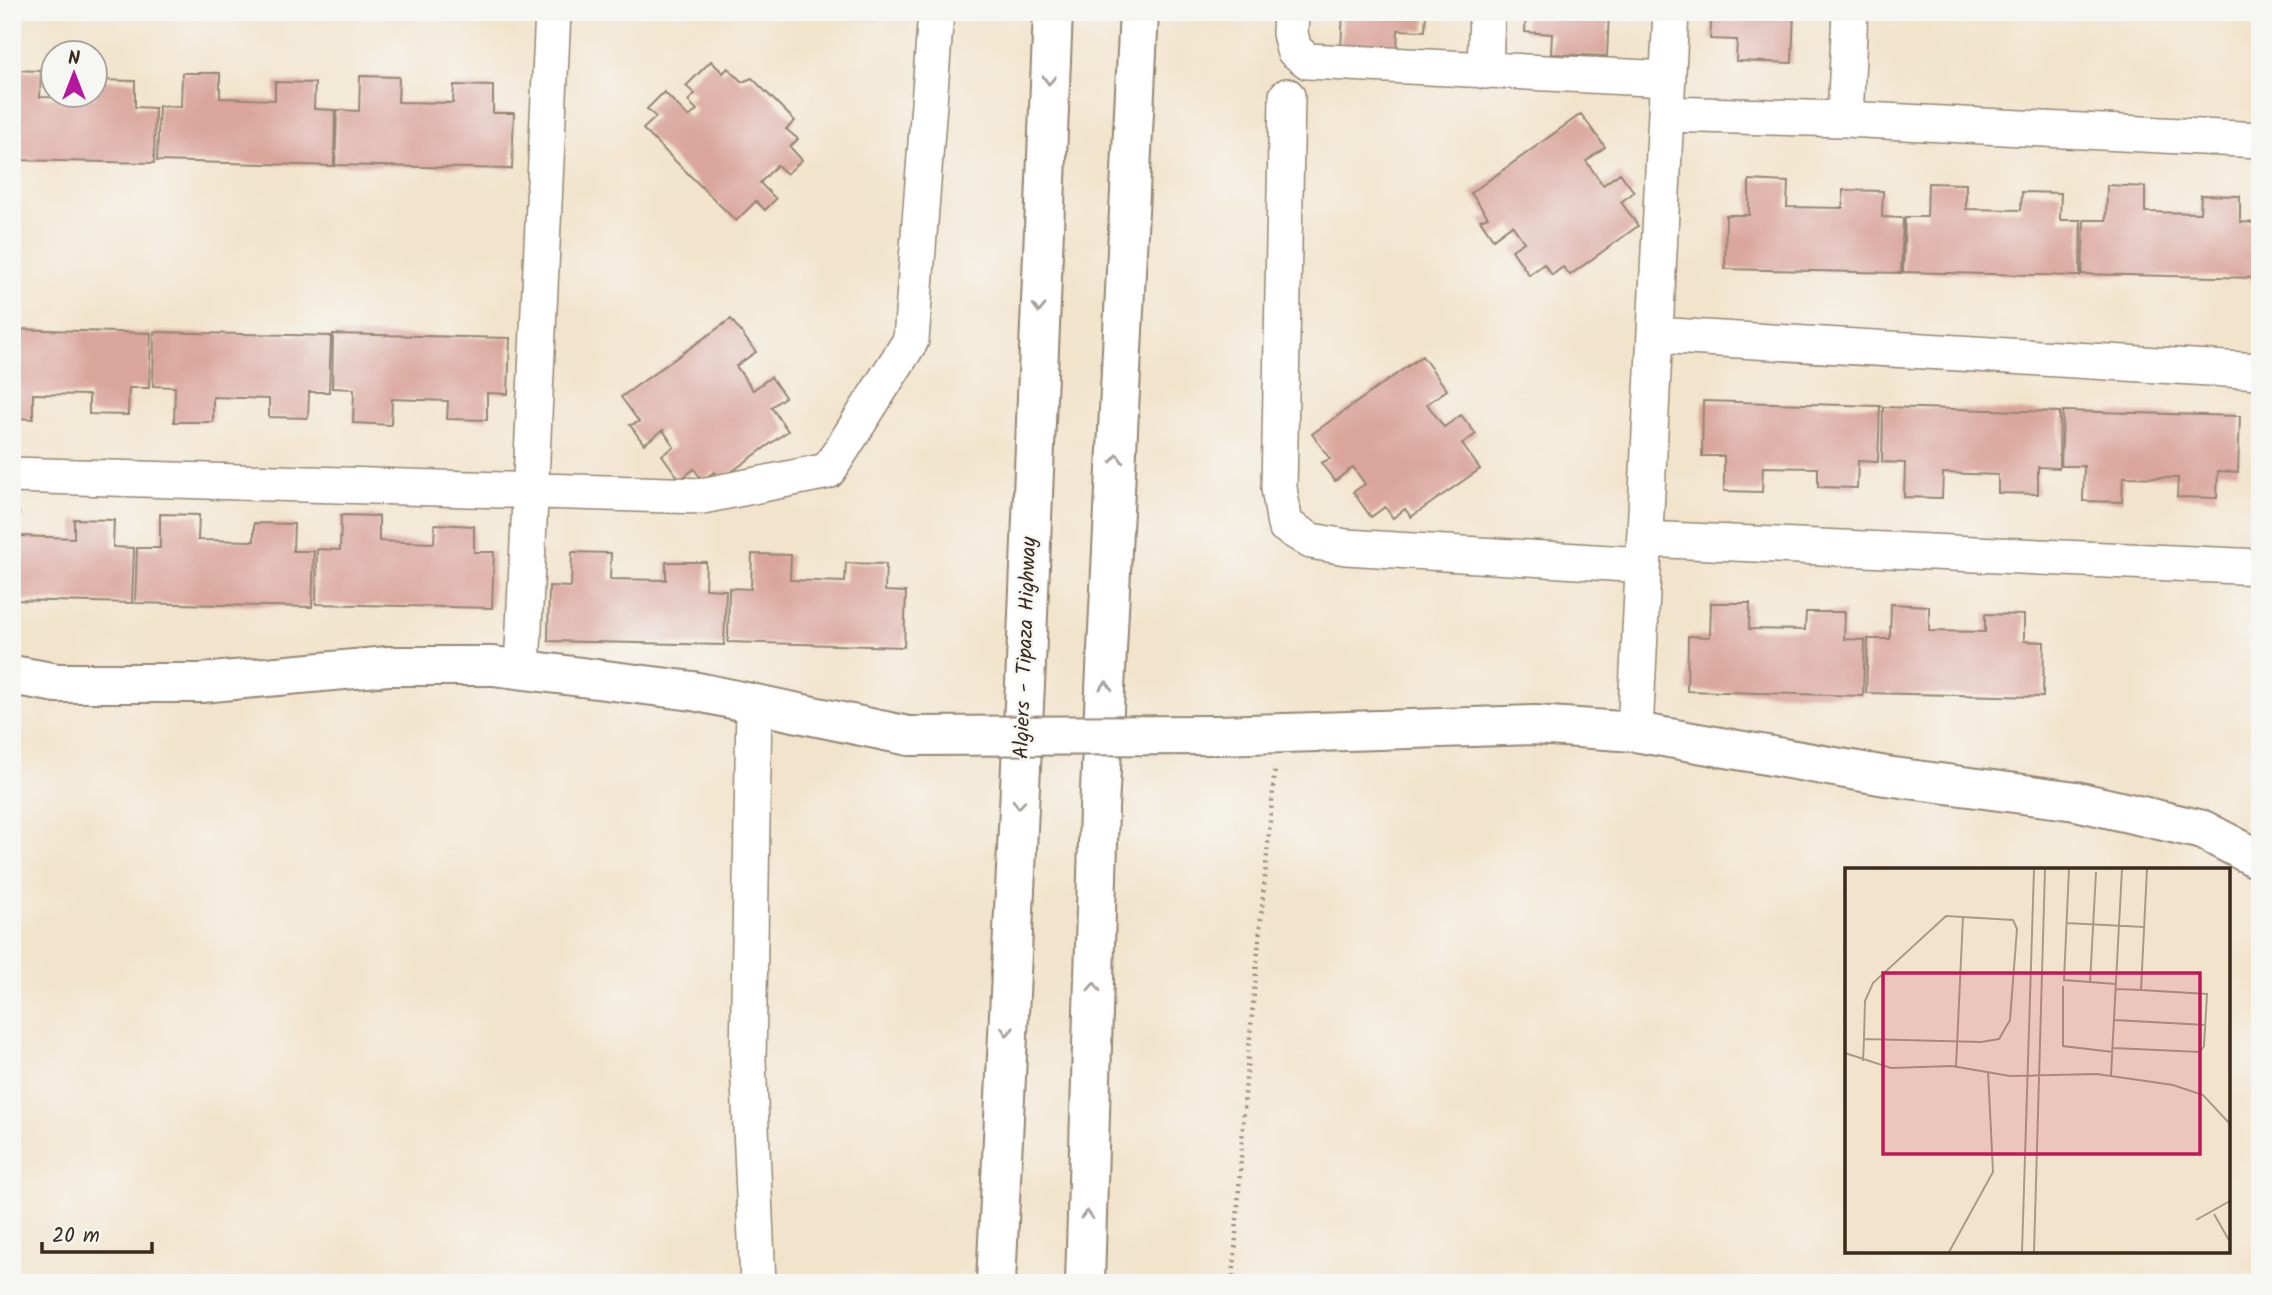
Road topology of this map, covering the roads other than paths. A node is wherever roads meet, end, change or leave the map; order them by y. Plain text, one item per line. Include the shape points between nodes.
1 (553, 12) edge
2 (936, 12) edge
3 (1053, 12) edge
4 (1139, 12) edge
5 (1291, 12) edge
6 (1487, 12) edge
7 (1671, 12) edge
8 (1850, 12) edge
9 (1485, 71) junction
10 (1668, 79) junction
11 (1287, 96) dead end
12 (1666, 114) junction
13 (1845, 119) junction
14 (2260, 140) edge
15 (1655, 335) junction
16 (2260, 371) edge
17 (12, 475) edge
18 (530, 491) junction
19 (1644, 552) junction
20 (2260, 567) edge
21 (522, 670) junction
22 (12, 675) edge
23 (754, 705) junction
24 (1635, 732) junction
25 (2260, 860) edge
26 (758, 1283) edge
27 (996, 1283) edge
28 (1085, 1283) edge

1 - 18 street
2 - 18 street via 911,340 828,471 702,496
3 -> 27 main road, Algiers - Tipaza Highway
28 -> 4 main road via 1099,809
5 - 9 street via 1294,50 1308,61
6 - 9 street
7 - 10 street
8 - 13 street
9 - 10 street
10 - 12 street
11 - 19 street via 1279,488 1285,525 1311,541 1346,547
12 - 13 street
12 - 15 street
13 - 14 street
15 - 16 street
15 - 19 street
17 - 18 street
18 - 21 street
19 - 20 street
19 - 24 street
21 - 22 main road via 388,666 201,683 58,683
21 - 23 main road via 693,691
23 - 24 main road, bridge via 909,736 1279,734 1535,725
23 - 26 street via 748,1060
24 - 25 main road via 1886,776 2076,801 2203,830

